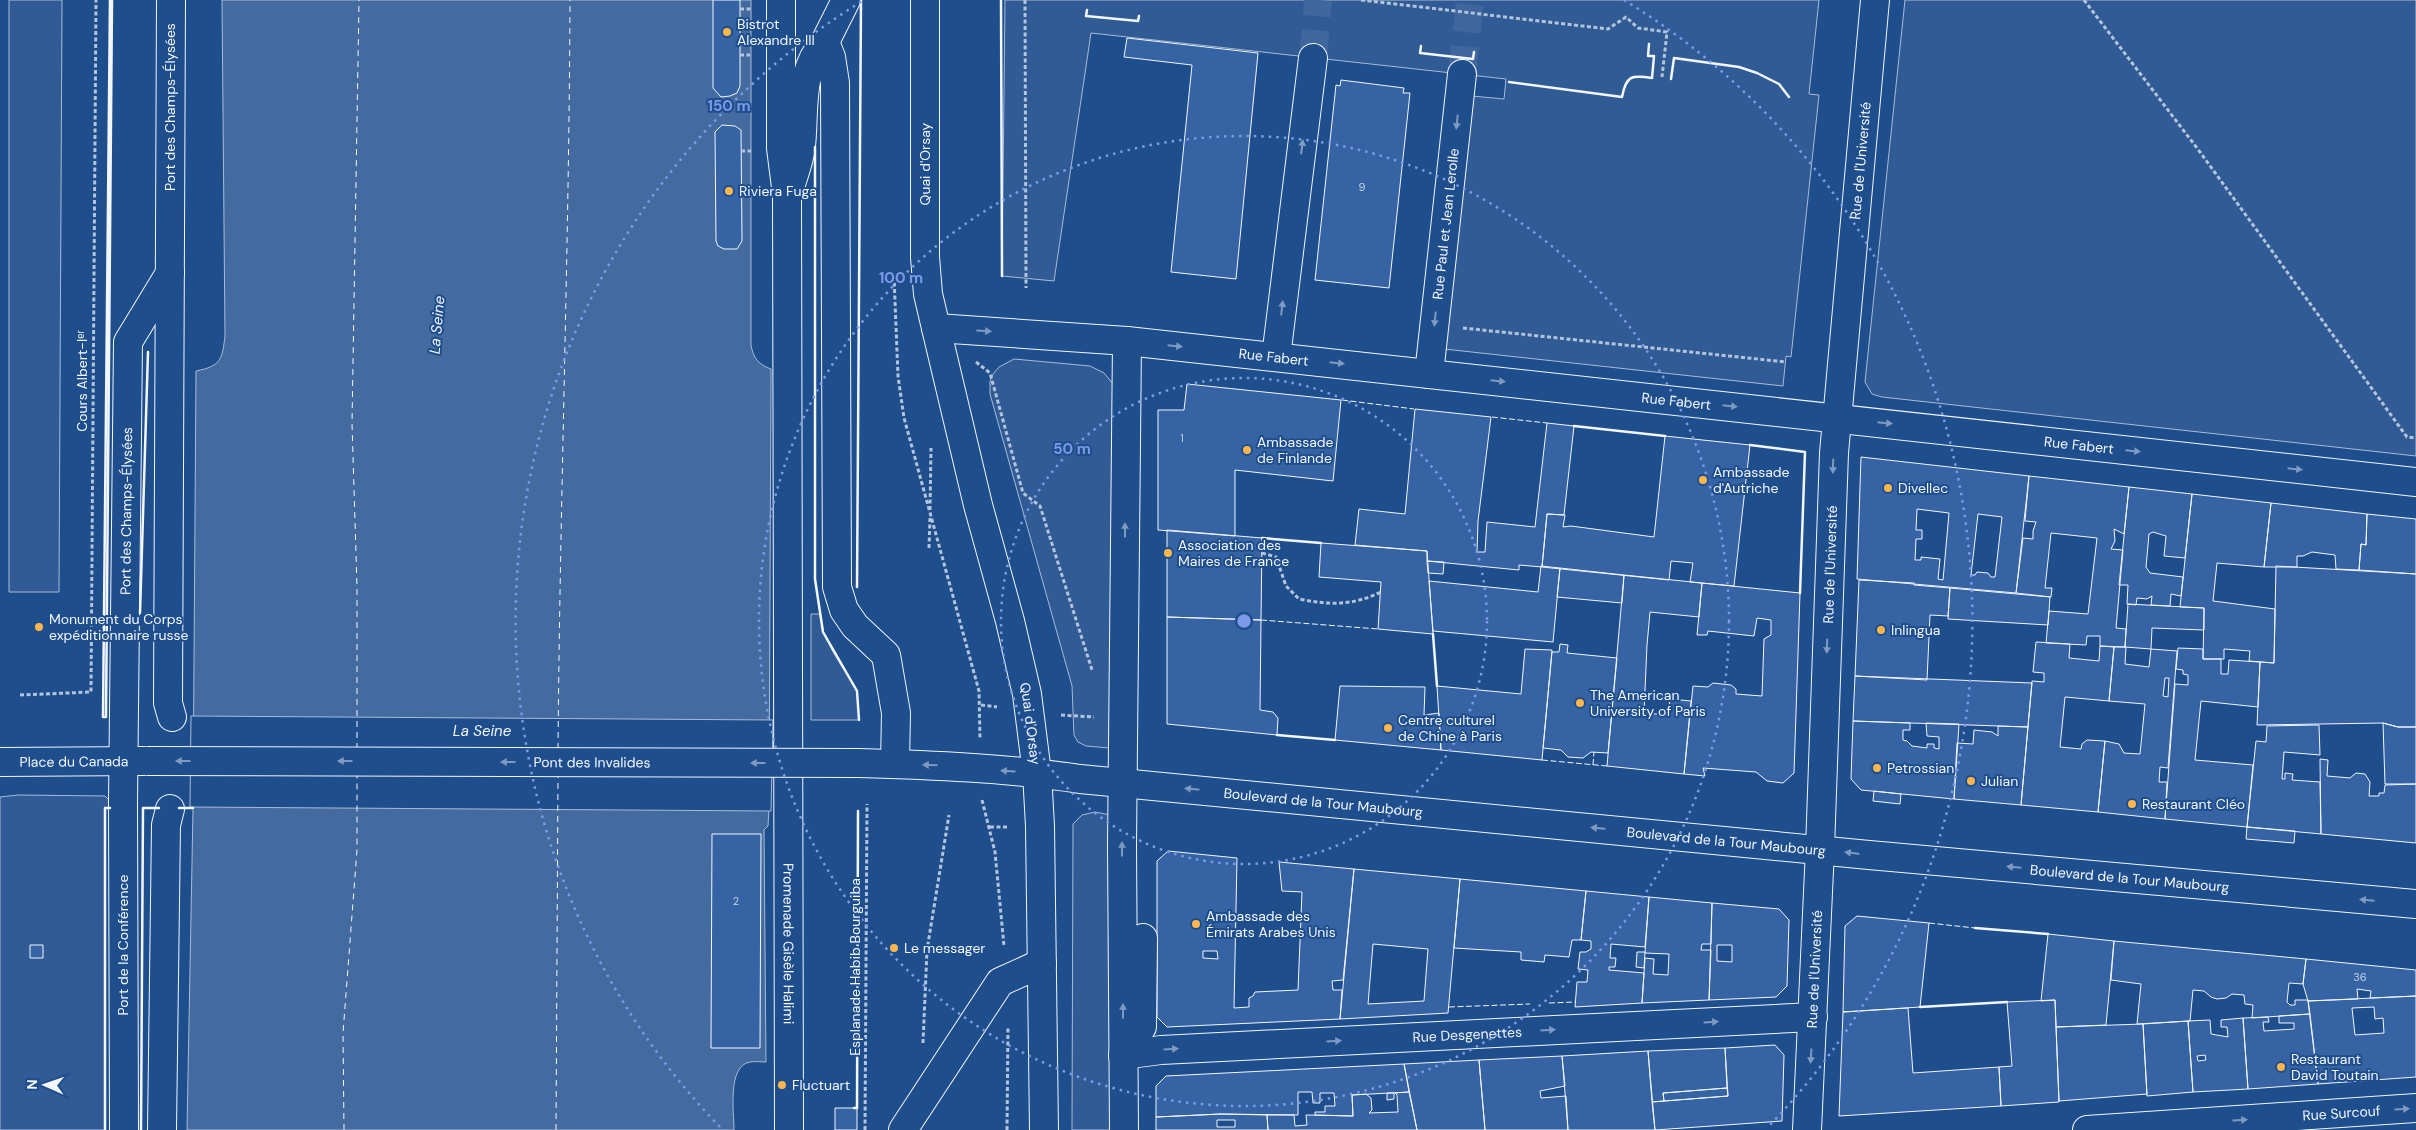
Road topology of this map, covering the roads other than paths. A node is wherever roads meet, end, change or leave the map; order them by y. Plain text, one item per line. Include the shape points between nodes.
1 (171, 0) edge
2 (781, 0) edge
3 (846, 0) edge
4 (925, 0) edge
5 (1875, 0) edge
6 (824, 42) junction
7 (1313, 58) tunnel mouth
8 (1462, 74) tunnel mouth
9 (787, 195) junction
10 (170, 273) junction
11 (936, 328) junction
12 (1127, 340) junction
13 (1276, 357) junction
14 (1429, 374) junction
15 (1836, 418) junction
16 (2416, 482) edge
17 (1125, 564) junction
18 (1140, 681) dead end
19 (172, 717) dead end
20 (136, 761) junction
21 (0, 762) edge
22 (896, 764) junction
23 (1037, 773) junction
24 (1123, 783) junction
25 (170, 809) dead end
26 (1820, 850) junction
27 (2416, 904) edge
28 (1143, 938) dead end
29 (1042, 963) junction
30 (1813, 1017) junction
31 (1123, 1055) junction
32 (2416, 1108) edge
33 (124, 1130) edge
34 (162, 1130) edge
35 (789, 1130) edge
36 (903, 1130) edge
37 (1044, 1130) edge
38 (1124, 1130) edge
39 (1808, 1130) edge
40 (2087, 1130) edge

1 - 10 street, Port des Champs-Élysées
2 - 9 street via 781,148
3 - 6 street
4 - 11 street, Quai d'Orsay via 925,257 928,294
5 - 15 street, Rue de l'Université
6 - 9 street via 816,52 807,76 802,105 801,147
6 - 22 street via 831,56 835,83 837,587 844,610 886,655 896,714
13 -> 7 street
8 -> 14 street, Rue Paul et Jean Lerolle
9 - 35 street, Promenade Gisèle Halimi
10 - 19 street, Port des Champs-Élysées via 168,703
10 - 20 street, Port des Champs-Élysées via 128,342
11 -> 12 street, Rue Fabert
11 - 23 street, Quai d'Orsay via 1027,694
12 -> 13 street, Rue Fabert
17 -> 12 street
13 -> 14 street, Rue Fabert
14 -> 15 street, Rue Fabert
15 -> 16 street, Rue Fabert
15 -> 26 street, Rue de l'Université
17 - 18 street via 1141,580
17 - 24 street
20 - 21 street, Place du Canada
22 -> 20 street, Pont des Invalides, bridge
20 - 33 street, Port de la Conférence
23 -> 22 street, Pont des Invalides
23 - 24 street, Boulevard de la Tour Maubourg
23 - 29 street, Quai d'Orsay
26 -> 24 street, Boulevard de la Tour Maubourg
31 -> 24 street
25 - 34 street via 166,824
27 -> 26 street, Boulevard de la Tour Maubourg
26 - 30 street, Rue de l'Université
28 - 31 street via 1142,1027
29 - 36 street via 1000,982
29 - 37 street, Quai d'Orsay
31 -> 30 street, Rue Desgenettes via 1162,1050
30 -> 39 street, Rue de l'Université
31 - 38 street
40 -> 32 street, Rue Surcouf

